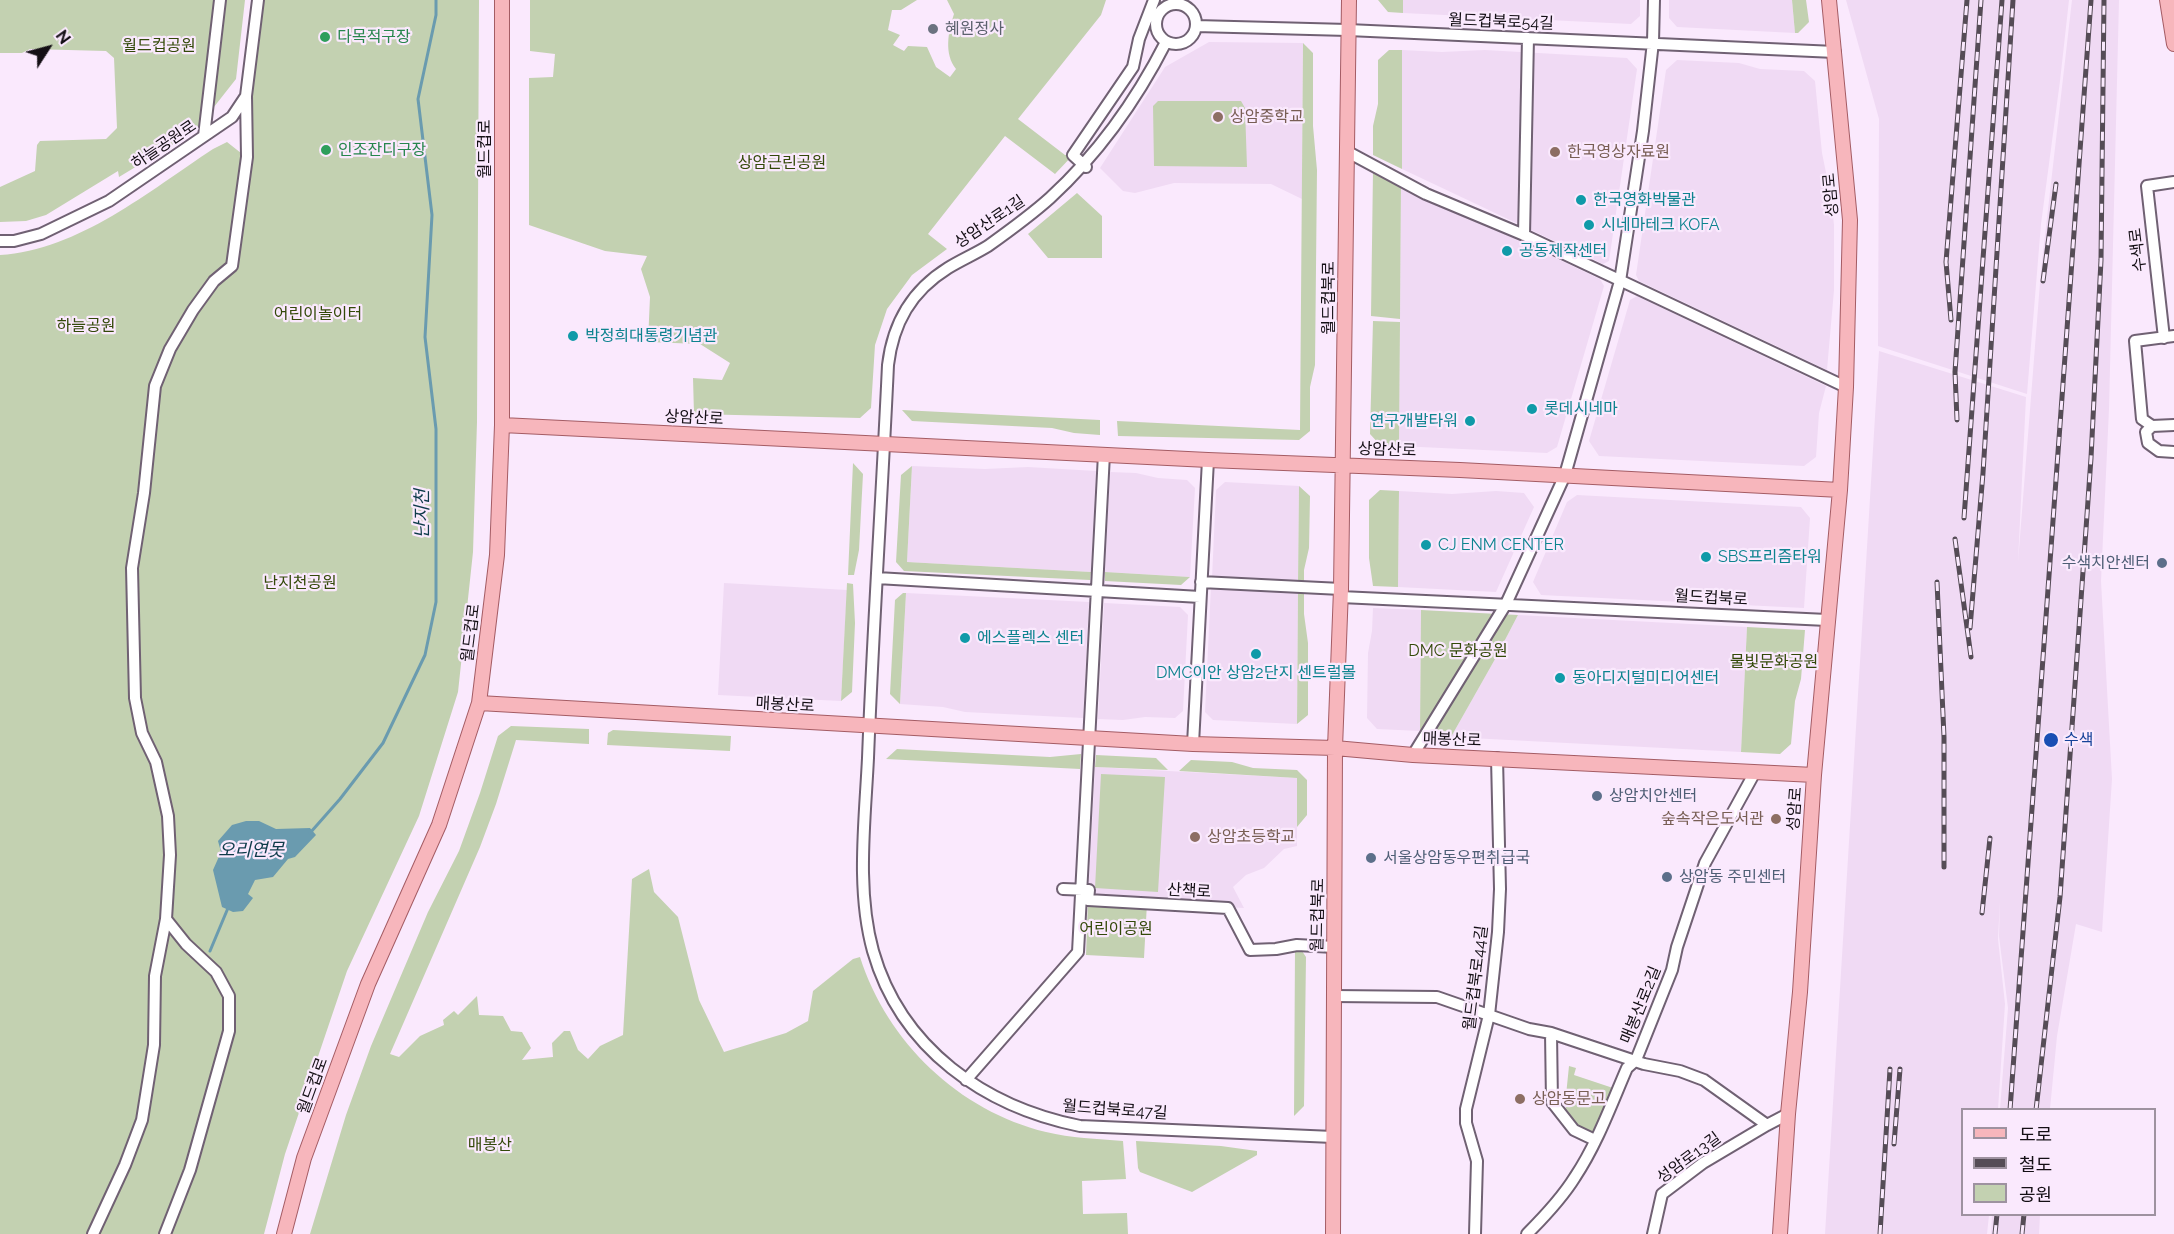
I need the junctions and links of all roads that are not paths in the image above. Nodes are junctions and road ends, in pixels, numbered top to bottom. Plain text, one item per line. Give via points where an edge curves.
1 (220, 0) edge
2 (258, 0) edge
3 (502, 0) edge
4 (1154, 0) edge
5 (1348, 0) edge
6 (1654, 0) edge
7 (1829, 0) edge
8 (2167, 0) edge
9 (1179, 2) edge
10 (1196, 26) junction
11 (2173, 28) edge
12 (1348, 30) junction
13 (1528, 38) junction
14 (1167, 42) junction
15 (1653, 42) junction
16 (2174, 44) edge
17 (1835, 52) junction
18 (246, 96) junction
19 (204, 136) junction
20 (1346, 151) junction
21 (1084, 166) junction
22 (2174, 182) edge
23 (1524, 235) junction
24 (0, 241) edge
25 (1620, 281) junction
26 (2169, 337) edge
27 (1846, 387) junction
28 (502, 425) junction
29 (2174, 425) edge
30 (2152, 426) junction
31 (885, 444) junction
32 (2174, 452) edge
33 (1104, 454) junction
34 (1208, 460) junction
35 (1342, 465) junction
36 (1565, 475) junction
37 (1840, 490) junction
38 (877, 578) junction
39 (1201, 582) junction
40 (1097, 592) junction
41 (1341, 593) junction
42 (1200, 597) junction
43 (1506, 604) junction
44 (1827, 620) junction
45 (479, 703) junction
46 (869, 726) junction
47 (1089, 738) junction
48 (1193, 744) junction
49 (1335, 748) junction
50 (1413, 755) junction
51 (1497, 758) junction
52 (1755, 772) junction
53 (1814, 775) junction
54 (1063, 889) dead end
55 (166, 919) junction
56 (1334, 947) junction
57 (1333, 996) junction
58 (1489, 1015) junction
59 (1551, 1032) junction
60 (1636, 1060) junction
61 (966, 1080) junction
62 (1788, 1114) junction
63 (1767, 1125) junction
64 (1333, 1137) junction
65 (1595, 1140) junction
66 (93, 1234) edge
67 (165, 1234) edge
68 (284, 1234) edge
69 (1333, 1234) edge
70 (1475, 1234) edge
71 (1527, 1234) edge
72 (1653, 1234) edge
73 (1780, 1234) edge

1 - 19 street
2 - 18 street
3 - 28 main road, 월드컵로
4 - 21 street via 1133,67 1073,155
5 - 12 main road, 월드컵북로
6 - 15 street
7 - 17 main road, 성암로
8 - 11 main road
9 - 10 street via 1192,12
9 - 14 street via 1166,7 1157,18 1158,32
10 - 12 street
10 - 14 street via 1186,42
11 - 16 main road
12 - 13 street, 월드컵북로54길
12 - 20 main road, 월드컵북로
13 - 15 street, 월드컵북로54길
13 - 23 street
14 - 21 street, 상암산로1길 via 1132,104
15 - 17 street, 월드컵북로54길
15 - 25 street
17 - 27 main road, 성암로 via 1850,220
18 - 19 street, 하늘공원로 via 232,117
18 - 55 street via 247,157 232,266 214,281 194,310 170,349 155,386 132,568 135,698 168,816
19 - 24 street, 하늘공원로 via 109,201 41,234
20 - 23 street via 1425,194
20 - 35 main road, 월드컵북로
21 - 31 street, 상암산로1길 via 1021,222 929,281 909,303 891,346
22 - 26 street, 수색로 via 2147,186
23 - 25 street
25 - 27 street
25 - 36 street
26 - 30 street, 수색로 via 2134,341 2142,419
27 - 37 main road, 성암로
28 - 31 main road, 상암산로
28 - 45 main road, 월드컵로 via 497,555
29 - 30 street
30 - 32 street, 수색로 via 2146,432 2148,443 2158,451
31 - 33 main road, 상암산로
31 - 38 street
33 - 34 main road, 상암산로
33 - 40 street
34 - 35 main road, 상암산로
34 - 39 street
35 - 36 main road, 상암산로
35 - 41 main road, 월드컵북로
36 - 37 main road, 상암산로
36 - 43 street
37 - 44 main road, 성암로
38 - 40 street
38 - 46 street
39 - 41 street, 월드컵북로
39 - 42 street
40 - 42 street
40 - 47 street
41 - 43 street, 월드컵북로
41 - 49 main road, 월드컵북로
42 - 48 street
43 - 44 street, 월드컵북로
43 - 50 street
44 - 53 main road, 성암로
45 - 46 main road, 매봉산로
45 - 68 main road, 월드컵로 via 439,825 364,995 304,1158
46 - 47 main road, 매봉산로
46 - 61 street, 월드컵북로47길 via 864,896 874,953 898,1007 931,1049
47 - 48 main road, 매봉산로
47 - 61 street via 1078,952
48 - 49 main road, 매봉산로
49 - 50 main road, 매봉산로
49 - 56 main road, 월드컵북로
50 - 51 main road, 매봉산로
51 - 52 main road, 매봉산로
51 - 58 street, 월드컵북로44길 via 1500,889
52 - 53 main road, 매봉산로
52 - 60 street, 매봉산로2길 via 1705,863 1672,970
53 - 62 main road, 성암로
54 - 56 street, 산책로 via 1089,890 1088,900 1228,908 1250,950 1297,945
55 - 66 street via 155,976 154,1045 142,1120
55 - 67 street via 216,972 229,996 229,1030 190,1170
56 - 57 main road, 월드컵북로
57 - 58 street via 1437,997
57 - 64 main road, 월드컵북로
58 - 59 street
58 - 70 street, 월드컵북로44길 via 1466,1109 1466,1123 1478,1161
59 - 60 street
59 - 65 street via 1552,1102 1574,1130
60 - 63 street via 1704,1080
60 - 65 street, 매봉산로2길 via 1627,1068
61 - 64 street, 월드컵북로47길 via 1022,1110 1080,1126
62 - 63 street, 성암로13길
62 - 73 main road, 성암로
63 - 72 street, 성암로13길 via 1703,1162 1662,1194
64 - 69 main road, 월드컵북로
65 - 71 street, 매봉산로2길 via 1576,1177

